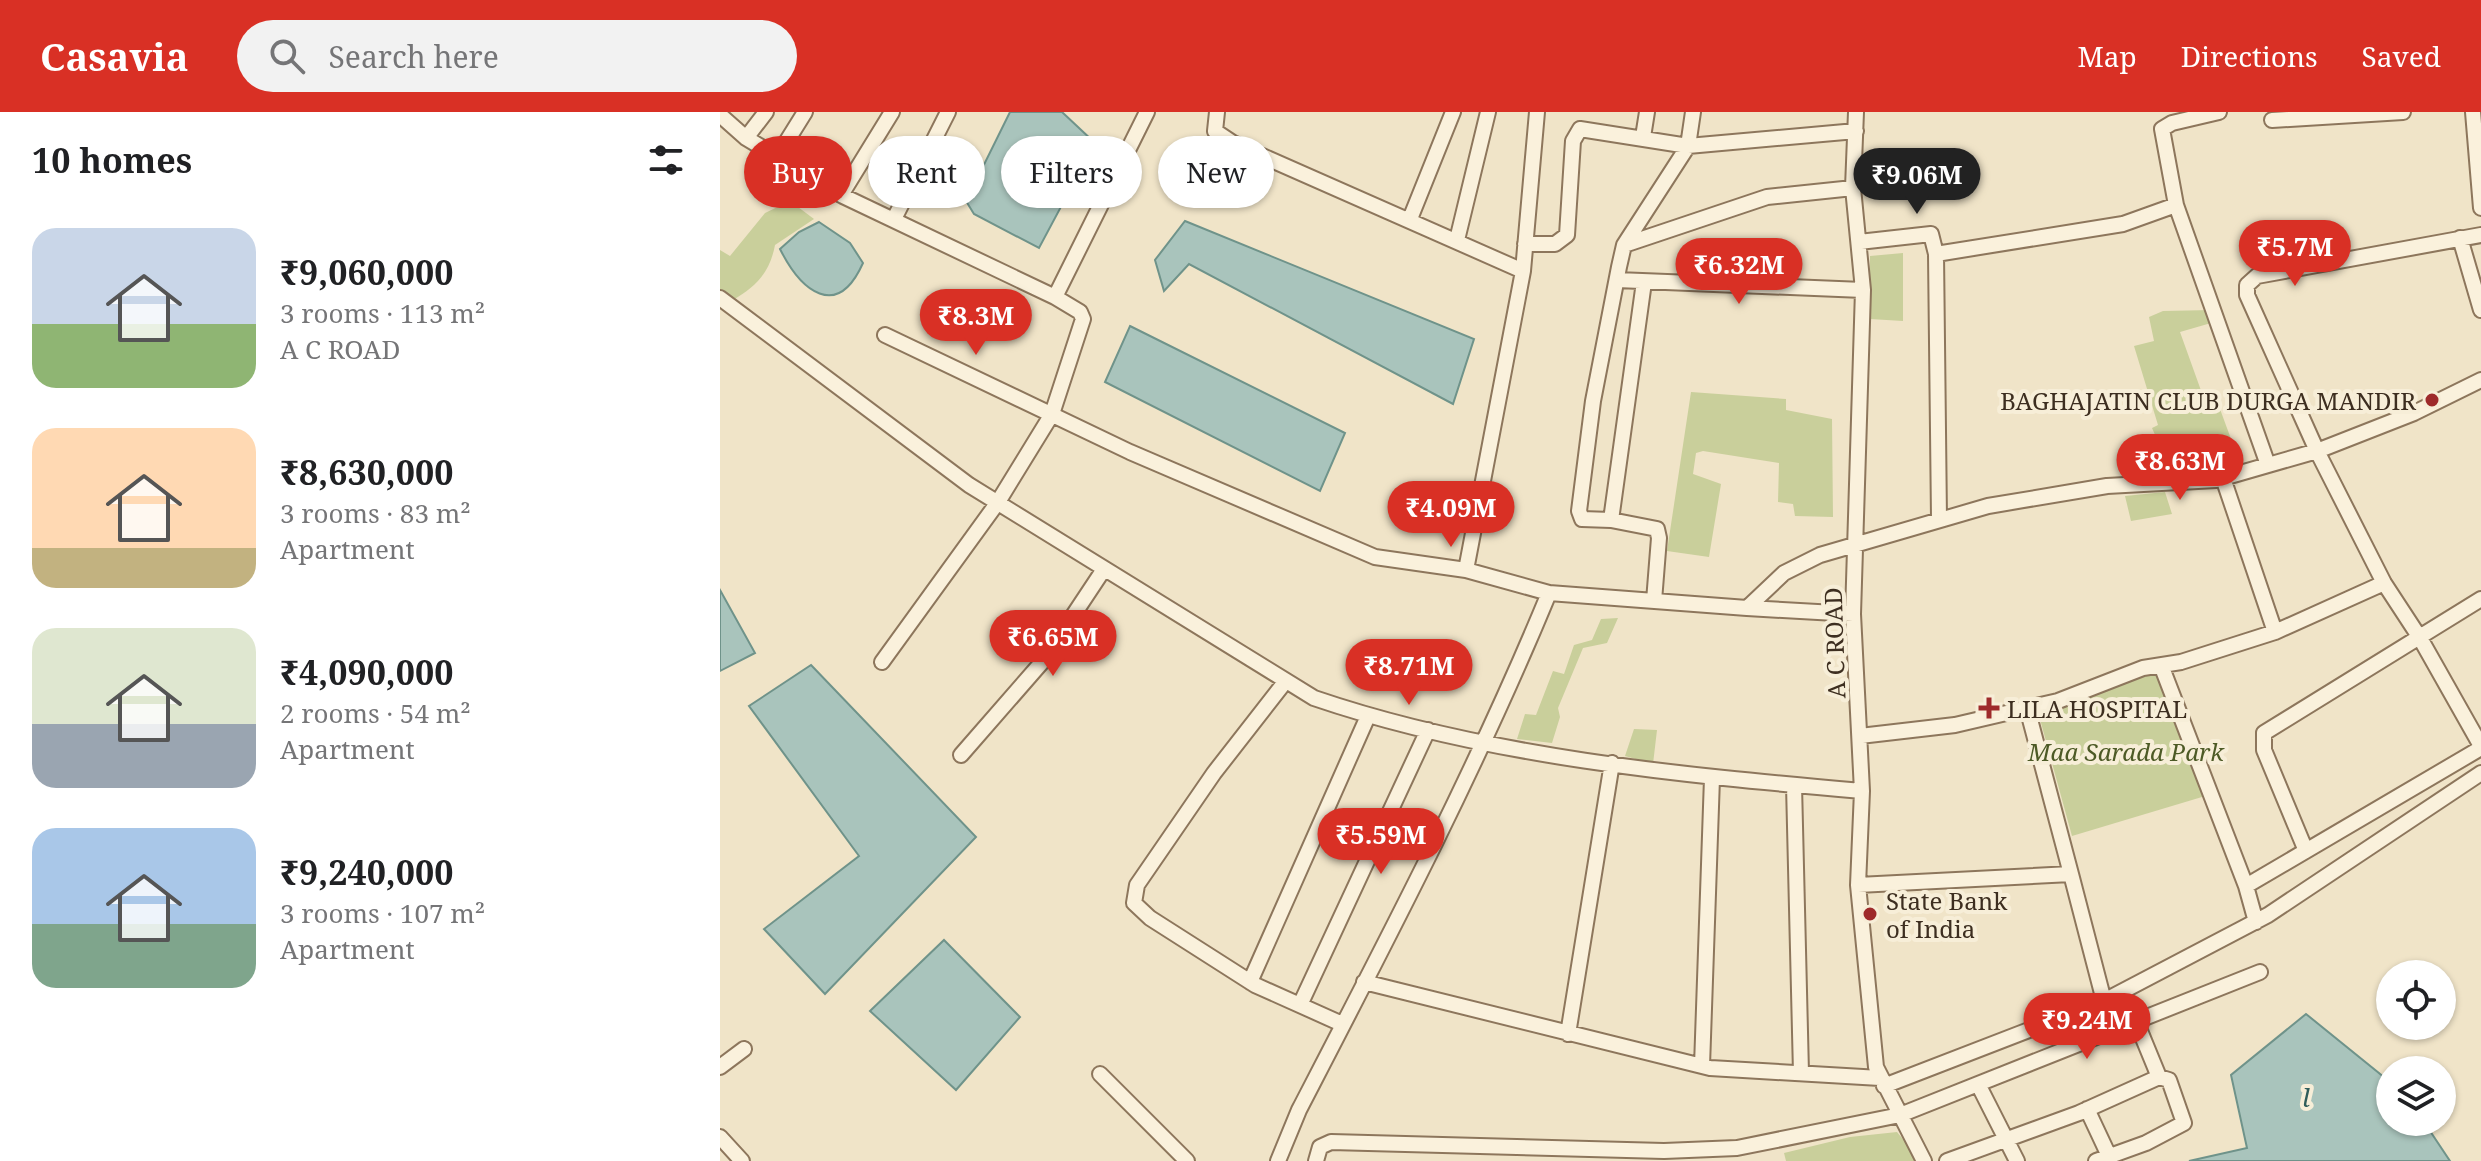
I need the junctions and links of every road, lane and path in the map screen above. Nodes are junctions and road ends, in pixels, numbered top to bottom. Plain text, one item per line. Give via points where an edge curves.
1 (766, 112) edge
2 (805, 112) edge
3 (892, 112) edge
4 (948, 112) edge
5 (1147, 112) edge
6 (1217, 112) edge
7 (1453, 112) edge
8 (1488, 112) edge
9 (1537, 112) edge
10 (1647, 112) edge
11 (1693, 112) edge
12 (1856, 112) edge
13 (2219, 112) edge
14 (2403, 112) edge
15 (2473, 112) edge
16 (720, 115) edge
17 (2272, 120) dead end
18 (1856, 131) junction
19 (744, 136) edge
20 (748, 136) edge
21 (790, 136) edge
22 (1643, 137) junction
23 (1688, 146) junction
24 (2479, 158) edge
25 (852, 177) edge
26 (1853, 188) junction
27 (852, 200) edge
28 (2176, 205) junction
29 (2481, 208) edge
30 (894, 219) junction
31 (1410, 219) junction
32 (2481, 235) edge
33 (2460, 238) junction
34 (1457, 240) junction
35 (1859, 242) junction
36 (1525, 244) junction
37 (1624, 245) junction
38 (1936, 254) junction
39 (1523, 271) junction
40 (1617, 280) junction
41 (1644, 282) junction
42 (1863, 290) junction
43 (1055, 297) junction
44 (720, 298) edge
45 (2481, 310) edge
46 (885, 335) dead end
47 (2481, 380) edge
48 (1052, 414) junction
49 (2317, 451) junction
50 (2268, 465) junction
51 (2223, 478) junction
52 (998, 502) junction
53 (1939, 519) junction
54 (1611, 520) junction
55 (1855, 547) junction
56 (1104, 569) junction
57 (1466, 570) junction
58 (2384, 583) junction
59 (1549, 593) junction
60 (2481, 599) edge
61 (1654, 601) junction
62 (1747, 608) junction
63 (1853, 614) junction
64 (2275, 632) junction
65 (2420, 638) junction
66 (882, 662) dead end
67 (2161, 665) junction
68 (1285, 682) junction
69 (2027, 708) junction
70 (1368, 716) junction
71 (1428, 730) junction
72 (1860, 736) junction
73 (1485, 742) junction
74 (2481, 747) edge
75 (961, 755) dead end
76 (1612, 763) junction
77 (2481, 773) edge
78 (1712, 778) junction
79 (1794, 785) junction
80 (1862, 791) junction
81 (2306, 851) junction
82 (2071, 874) junction
83 (1858, 885) junction
84 (2246, 886) junction
85 (2256, 922) junction
86 (2260, 972) dead end
87 (1250, 982) junction
88 (1364, 982) junction
89 (2104, 1001) junction
90 (1300, 1005) junction
91 (2136, 1021) junction
92 (1342, 1024) junction
93 (1568, 1034) junction
94 (744, 1049) dead end
95 (1702, 1066) junction
96 (720, 1067) edge
97 (1801, 1073) junction
98 (1100, 1074) dead end
99 (2159, 1077) junction
100 (1882, 1082) junction
101 (1978, 1084) junction
102 (2087, 1109) junction
103 (1900, 1115) junction
104 (720, 1137) edge
105 (2008, 1139) junction
106 (1635, 1154) edge
107 (1673, 1156) edge
108 (2103, 1159) edge
109 (742, 1161) edge
110 (1187, 1161) edge
111 (1278, 1161) edge
112 (1316, 1161) edge
113 (1924, 1161) edge
114 (1947, 1161) edge
115 (2017, 1161) edge

1 - 20 street
2 - 21 street
3 - 25 street
4 - 30 street
5 - 43 street
6 - 31 street via 1213,123 1222,138
7 - 31 street
8 - 34 street
9 - 36 street
10 - 22 street
11 - 23 street
12 - 18 street, A C ROAD
13 - 28 street via 2162,129
14 - 17 street
15 - 24 street
16 - 19 street
18 - 23 street
18 - 26 street, A C ROAD
22 - 23 street
22 - 36 street via 1580,129 1573,141 1567,235 1555,244
23 - 37 street
24 - 29 street
26 - 35 street, A C ROAD
26 - 37 street via 1767,197
27 - 30 street
28 - 38 street via 2123,224
28 - 50 street
30 - 43 street
31 - 34 street
32 - 33 street
33 - 45 street
33 - 49 street via 2257,276 2247,285 2251,306
34 - 39 street
35 - 38 street via 1931,234
35 - 42 street, A C ROAD
36 - 39 street
37 - 40 street
38 - 53 street
39 - 57 street
40 - 41 street
40 - 54 street via 1593,401 1579,511 1582,519
41 - 42 street
41 - 54 street
42 - 55 street, A C ROAD
43 - 48 street via 1083,319
44 - 52 street
46 - 48 street
47 - 49 street
48 - 52 street
48 - 57 street via 1375,557
49 - 50 street
49 - 58 street
50 - 51 street
51 - 53 street via 2070,491
51 - 64 street
52 - 56 street
52 - 66 street
53 - 55 street
54 - 61 street via 1657,529
55 - 62 street via 1820,555 1784,573
55 - 63 street, A C ROAD
56 - 68 street
56 - 75 street via 1043,661
57 - 59 street
58 - 64 street
58 - 65 street
59 - 61 street
59 - 73 street
60 - 65 street
61 - 62 street
62 - 63 street
63 - 72 street, A C ROAD
64 - 67 street
65 - 74 street
65 - 81 street via 2264,733 2264,750
67 - 69 street
67 - 84 street
68 - 70 street
68 - 87 street via 1137,885 1134,903
69 - 72 street via 1955,725
69 - 82 street
70 - 71 street
70 - 87 street
71 - 73 street
71 - 90 street
72 - 80 street, A C ROAD
73 - 76 street
73 - 88 street
74 - 81 street
76 - 78 street
76 - 93 street
77 - 85 street
78 - 79 street
78 - 95 street
79 - 80 street
79 - 97 street
80 - 83 street, A C ROAD
81 - 84 street
82 - 83 street
82 - 89 street
83 - 100 street, A C ROAD via 1876,1067
84 - 85 street
85 - 89 street
86 - 91 street
87 - 90 street
88 - 92 street
88 - 93 street
89 - 100 street
90 - 92 street
91 - 99 street
91 - 101 street
92 - 111 street
93 - 95 street
94 - 96 street
95 - 97 street
97 - 100 street
98 - 110 street
99 - 102 street
99 - 108 street via 2169,1080 2184,1123
100 - 103 street, A C ROAD
101 - 103 street
101 - 105 street
102 - 105 street
102 - 108 street
103 - 107 street
103 - 113 street, A C ROAD
104 - 109 street
105 - 114 street
105 - 115 street
106 - 107 street
106 - 112 street via 1331,1142 1320,1147

